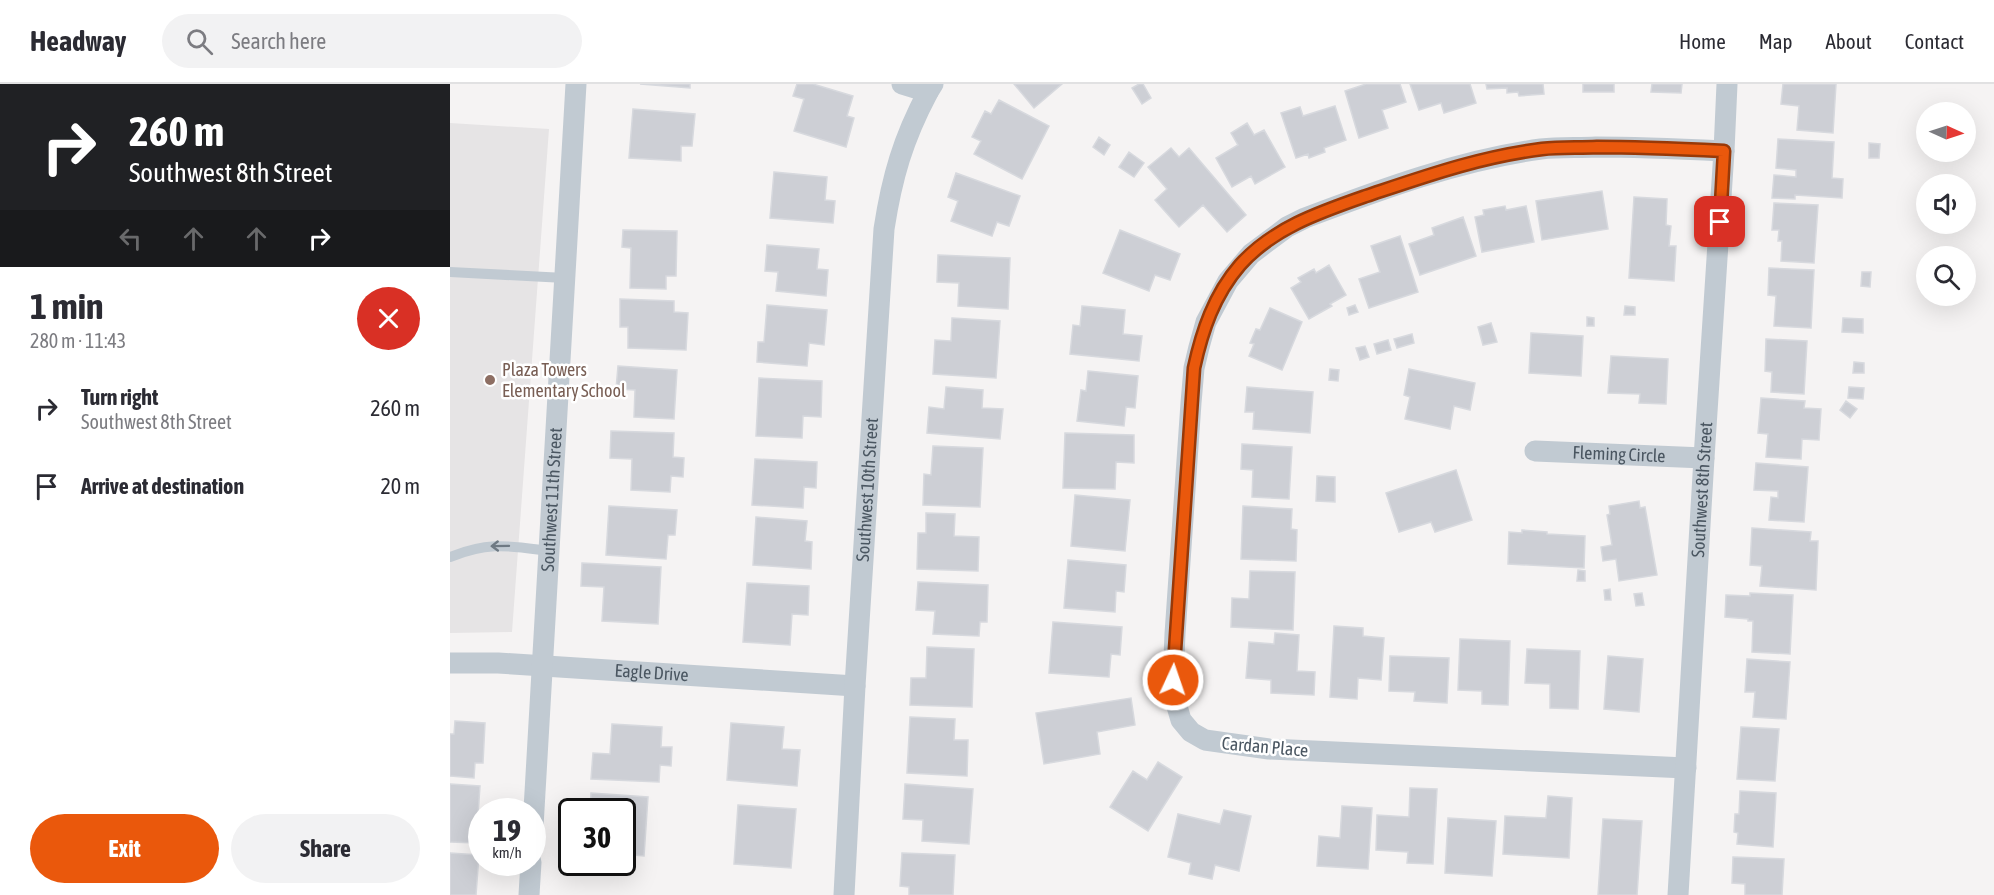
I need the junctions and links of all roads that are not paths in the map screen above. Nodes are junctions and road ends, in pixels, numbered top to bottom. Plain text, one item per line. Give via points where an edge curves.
1 (576, 84) edge
2 (902, 84) edge
3 (1727, 84) edge
4 (931, 88) edge
5 (1724, 151) junction
6 (450, 272) edge
7 (565, 278) junction
8 (1534, 451) dead end
9 (1704, 458) junction
10 (551, 551) junction
11 (450, 557) edge
12 (450, 663) edge
13 (543, 667) junction
14 (855, 686) junction
15 (1686, 768) junction
16 (535, 798) edge
17 (530, 876) edge
18 (529, 895) edge
19 (844, 895) edge
20 (1678, 895) edge

1 - 7 street, Southwest 11th Street
2 - 4 street
3 - 5 street, Southwest 8th Street
4 - 14 street, Southwest 10th Street via 899,157 884,229
5 - 9 street, Southwest 8th Street
5 - 15 street, Cardan Place via 1544,149 1490,158 1448,168 1305,218 1251,254 1217,299 1206,322 1194,368 1175,634 1176,703 1181,720 1205,740 1269,749
6 - 7 lane
7 - 10 street, Southwest 11th Street
8 - 9 street, Fleming Circle
9 - 15 street, Southwest 8th Street
10 -> 11 lane via 501,544
10 - 13 street, Southwest 11th Street
12 - 13 street, Eagle Drive
13 - 14 street, Eagle Drive
13 - 16 street, Southwest 11th Street
14 - 19 street, Southwest 10th Street
15 - 20 street, Southwest 8th Street
17 - 18 street

